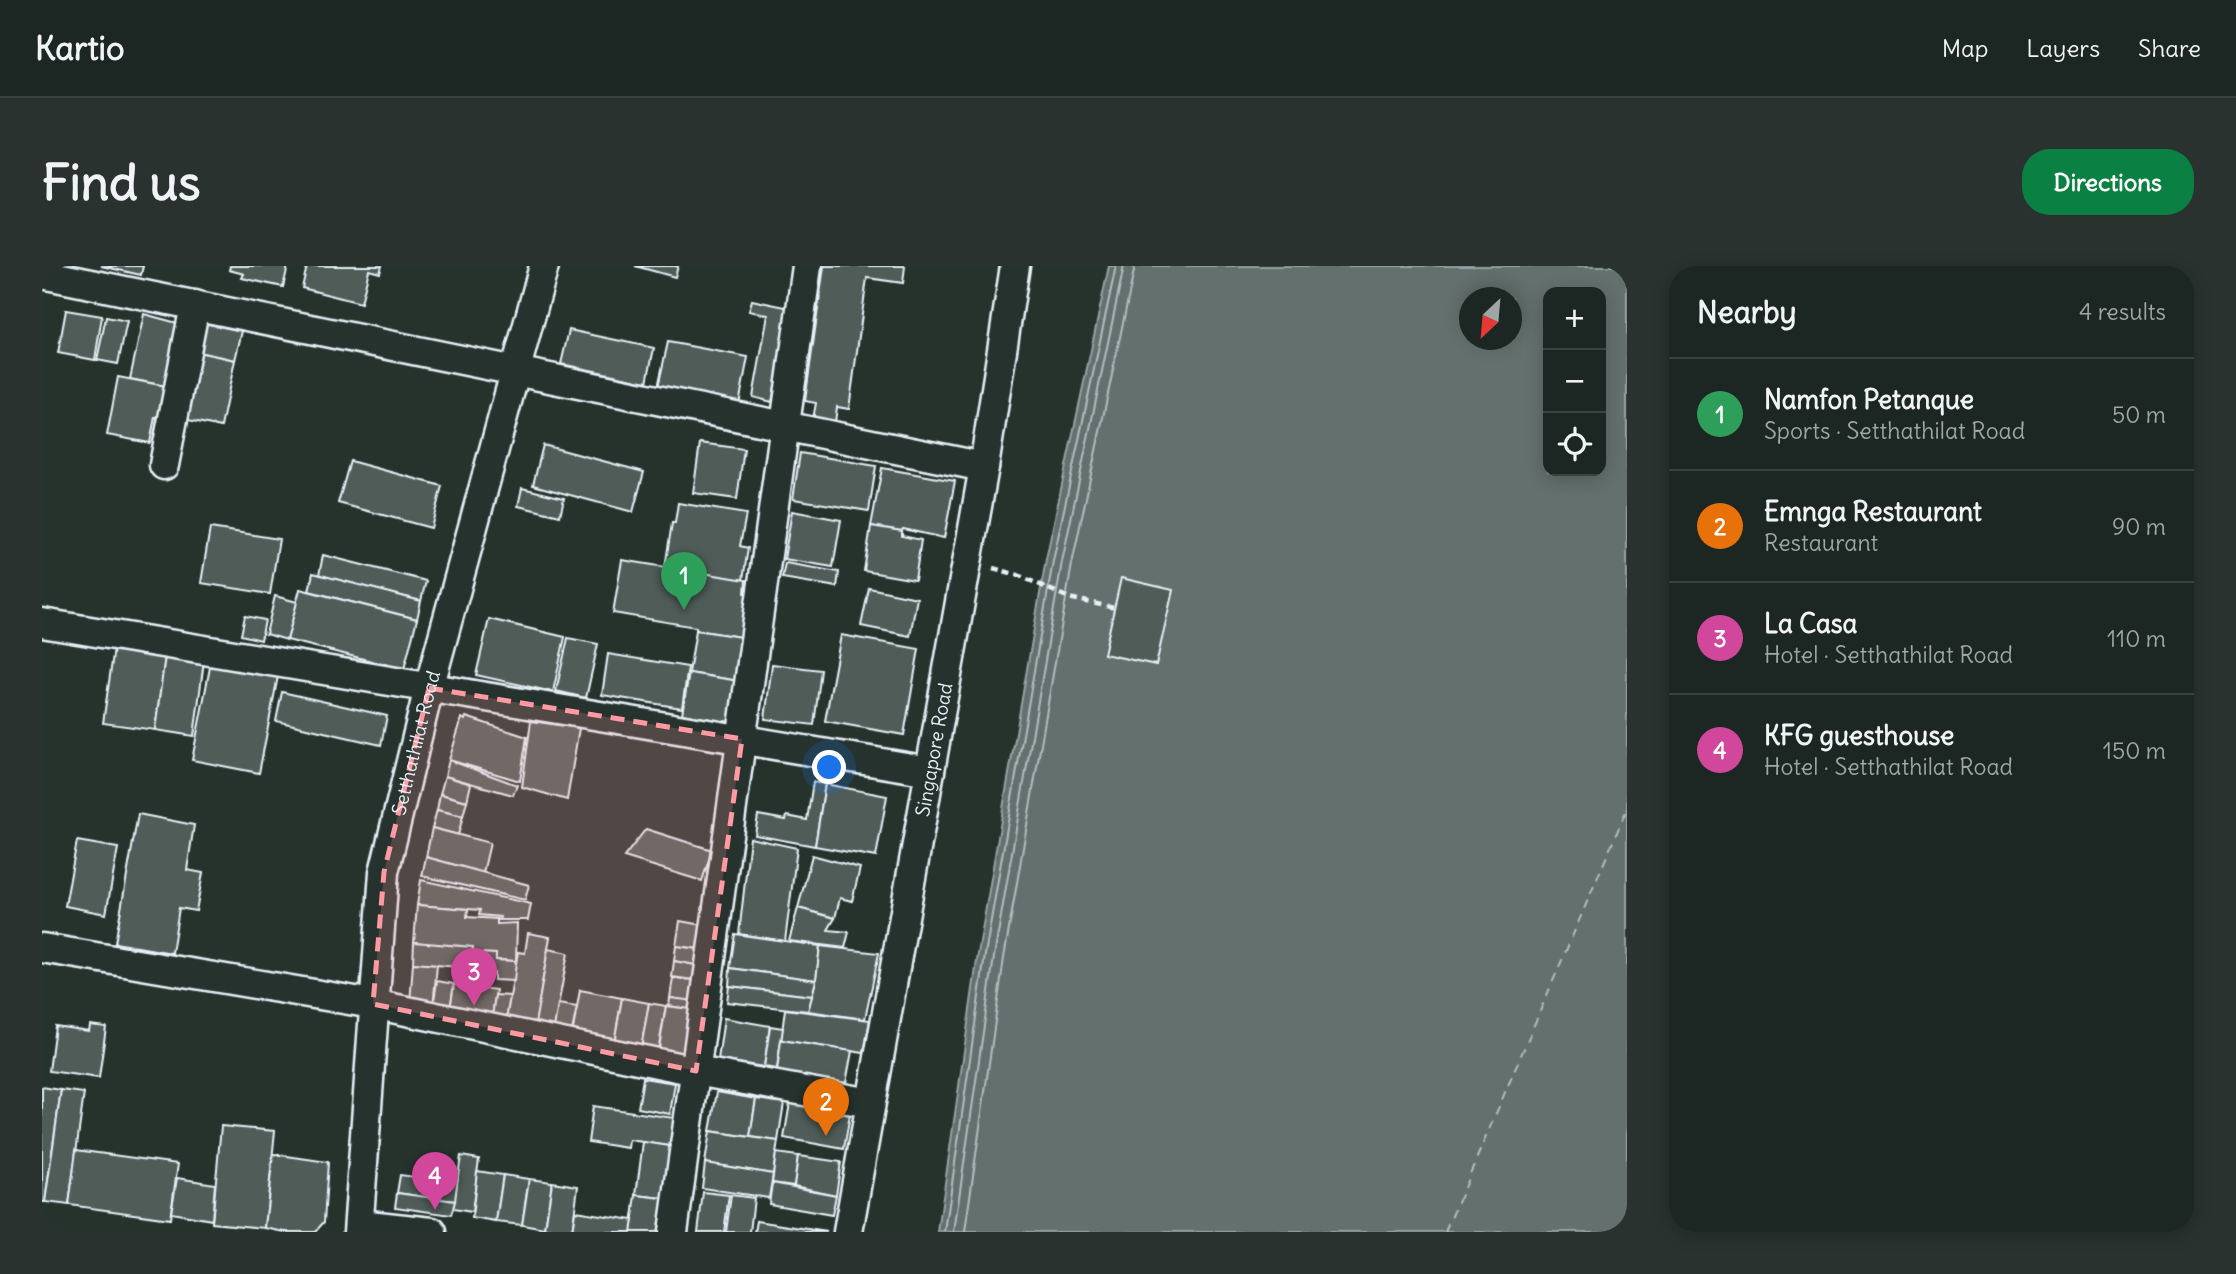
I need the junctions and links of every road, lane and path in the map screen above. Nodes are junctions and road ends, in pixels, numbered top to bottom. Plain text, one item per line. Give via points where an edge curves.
1 (544, 266) edge
2 (807, 266) edge
3 (1015, 266) edge
4 (42, 274) edge
5 (195, 305) junction
6 (515, 372) junction
7 (785, 426) junction
8 (163, 465) dead end
9 (984, 467) junction
10 (967, 561) junction
11 (1115, 608) dead end
12 (42, 623) edge
13 (429, 688) junction
14 (742, 739) junction
15 (930, 771) junction
16 (42, 948) edge
17 (373, 1004) junction
18 (696, 1071) junction
19 (870, 1103) junction
20 (358, 1228) edge
21 (432, 1232) edge
22 (673, 1232) edge
23 (848, 1232) edge

1 - 6 street, Setthathilat Road
2 - 7 street
3 - 9 street, Singapore Road
4 - 5 street
5 - 6 street
5 - 8 street
6 - 7 street
6 - 13 street, Setthathilat Road
7 - 9 street
7 - 14 street
9 - 10 street, Singapore Road
10 - 11 path via 1018,575 1069,598
10 - 15 street, Singapore Road
12 - 13 street
13 - 14 street
13 - 17 street, Setthathilat Road via 384,872
14 - 15 street
14 - 18 street
15 - 19 street, Singapore Road
16 - 17 street
17 - 18 street
17 - 20 street, Setthathilat Road
18 - 19 street
18 - 22 street
19 - 23 street, Singapore Road
20 - 21 street

